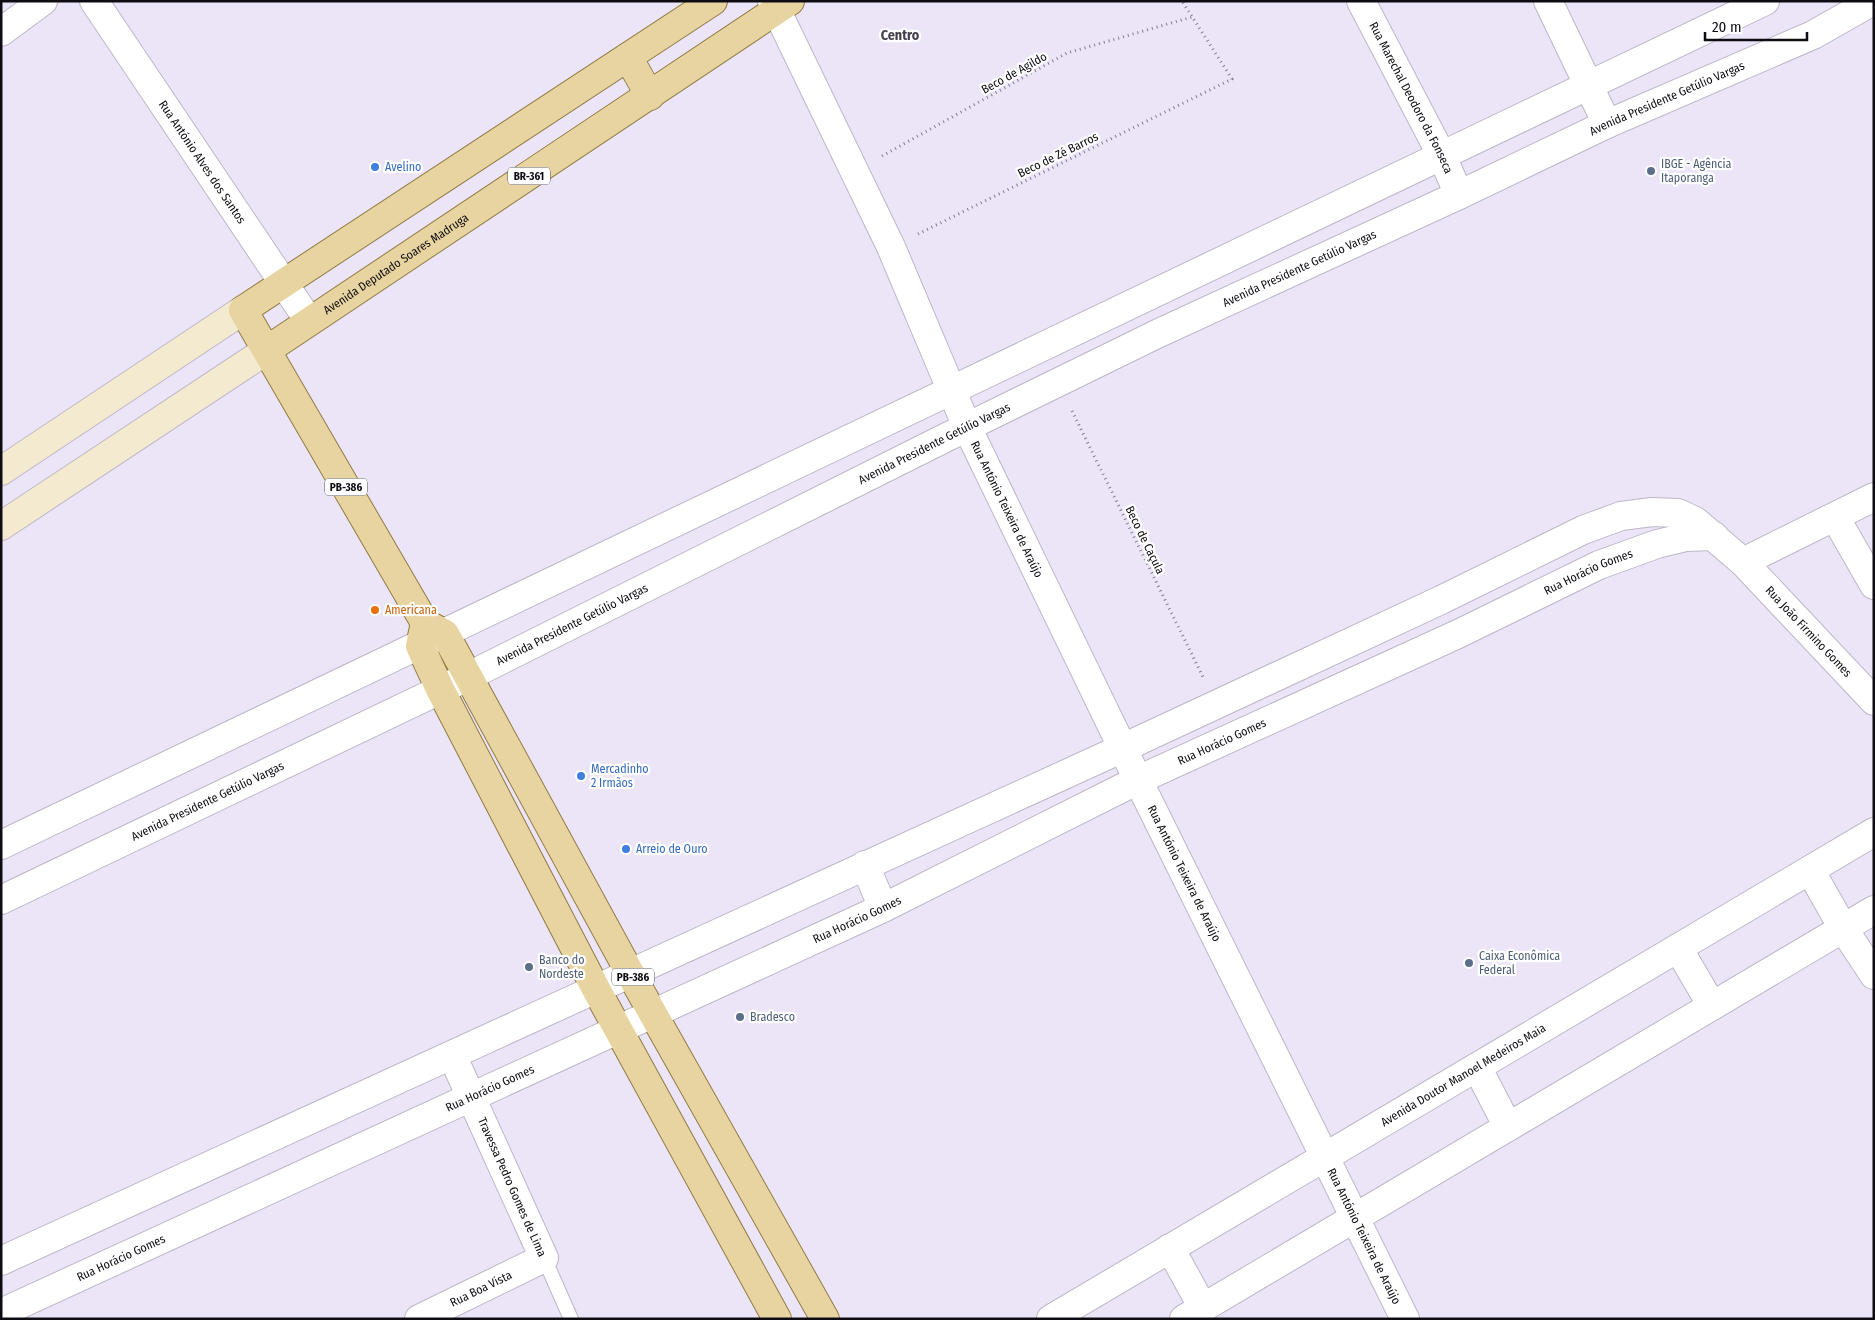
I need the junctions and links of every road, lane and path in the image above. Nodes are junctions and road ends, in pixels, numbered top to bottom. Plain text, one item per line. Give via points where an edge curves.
1 (43, 1) edge
2 (94, 1) edge
3 (713, 1) edge
4 (1182, 1) edge
5 (1361, 1) edge
6 (1548, 1) edge
7 (1765, 1) edge
8 (1873, 1) edge
9 (779, 4) edge
10 (1192, 17) junction
11 (1, 32) edge
12 (628, 57) junction
13 (1589, 86) junction
14 (650, 96) junction
15 (1607, 124) junction
16 (1442, 156) junction
17 (855, 171) junction
18 (1459, 195) junction
19 (891, 247) junction
20 (285, 283) junction
21 (1144, 299) junction
22 (243, 310) junction
23 (309, 321) junction
24 (1159, 333) junction
25 (267, 350) junction
26 (1058, 382) junction
27 (951, 391) junction
28 (967, 427) junction
29 (1, 471) edge
30 (1874, 498) edge
31 (1835, 517) junction
32 (1, 526) edge
33 (1714, 536) junction
34 (1743, 562) junction
35 (1874, 586) edge
36 (1441, 600) junction
37 (430, 634) junction
38 (1458, 634) junction
39 (469, 676) junction
40 (440, 689) junction
41 (1874, 701) edge
42 (1216, 705) junction
43 (1123, 748) junction
44 (1138, 780) junction
45 (1874, 832) edge
46 (1, 845) edge
47 (561, 845) junction
48 (530, 861) junction
49 (865, 865) junction
50 (1810, 870) junction
51 (1, 900) edge
52 (882, 908) junction
53 (1874, 910) edge
54 (1843, 928) junction
55 (1678, 948) junction
56 (630, 973) junction
57 (1874, 975) edge
58 (596, 989) junction
59 (1712, 1006) junction
60 (653, 1013) junction
61 (618, 1029) junction
62 (452, 1055) junction
63 (1477, 1068) junction
64 (472, 1096) junction
65 (1508, 1127) junction
66 (1326, 1157) junction
67 (1355, 1217) junction
68 (1170, 1248) junction
69 (544, 1258) junction
70 (1, 1262) edge
71 (2, 1309) edge
72 (1194, 1313) edge
73 (419, 1319) edge
74 (571, 1319) edge
75 (777, 1319) edge
76 (825, 1319) edge
77 (1051, 1319) edge
78 (1405, 1319) edge

1 - 11 street
2 - 20 street, Rua António Alves dos Santos
3 - 12 main road
4 - 10 path
5 - 16 street, Rua Marechal Deodoro da Fonseca
6 - 13 street
7 - 13 street
8 - 15 street, Avenida Presidente Getúlio Vargas via 1813,35
9 - 14 main road, Avenida Deputado Soares Madruga / BR-361
9 - 17 street, Rua António Teixeira de Araújo
10 - 17 path, Beco de Agildo via 1068,53
10 - 19 path, Beco de Zé Barros via 1232,79
12 - 14 main road
12 - 20 main road
13 - 15 street
13 - 16 street
14 - 23 main road, Avenida Deputado Soares Madruga / BR-361
15 - 18 street, Avenida Presidente Getúlio Vargas
16 - 18 street, Rua Marechal Deodoro da Fonseca
16 - 21 street
17 - 19 street, Rua António Teixeira de Araújo
18 - 24 street, Avenida Presidente Getúlio Vargas
19 - 27 street, Rua António Teixeira de Araújo
20 - 22 main road
20 - 23 street, Rua António Alves dos Santos
21 - 24 street
21 - 27 street
22 - 25 main road, PB-386
22 - 29 main road
23 - 25 main road, Avenida Deputado Soares Madruga / BR-361
24 - 26 street, Avenida Presidente Getúlio Vargas
25 - 32 main road, Avenida Deputado Soares Madruga
25 - 37 main road, PB-386
26 - 28 street, Avenida Presidente Getúlio Vargas
26 - 42 path, Beco de Caçula
27 - 28 street, Rua António Teixeira de Araújo
27 - 37 street
28 - 39 street, Avenida Presidente Getúlio Vargas
28 - 43 street, Rua António Teixeira de Araújo
30 - 31 street
31 - 34 street
31 - 35 street
33 - 34 street
33 - 36 street via 1678,513 1620,516 1583,530
33 - 38 street, Rua Horácio Gomes via 1686,538 1599,565
34 - 41 street, Rua João Firmino Gomes
36 - 38 street
36 - 42 street
37 - 39 main road, PB-386
37 - 40 main road, PB-386
37 - 46 street
38 - 44 street, Rua Horácio Gomes
39 - 40 street, Avenida Presidente Getúlio Vargas
39 - 47 main road, PB-386
40 - 48 main road, PB-386
40 - 51 street, Avenida Presidente Getúlio Vargas
42 - 43 street
43 - 44 street, Rua António Teixeira de Araújo
43 - 49 street
44 - 52 street, Rua Horácio Gomes
44 - 66 street, Rua António Teixeira de Araújo
45 - 50 street, Avenida Doutor Manoel Medeiros Maia
47 - 48 main road
47 - 56 main road, PB-386
48 - 58 main road, PB-386
49 - 52 street
49 - 56 street
50 - 54 street
50 - 55 street, Avenida Doutor Manoel Medeiros Maia
52 - 60 street, Rua Horácio Gomes
53 - 54 street
54 - 57 street
54 - 59 street
55 - 59 street
55 - 63 street, Avenida Doutor Manoel Medeiros Maia
56 - 58 street
56 - 60 main road, PB-386
58 - 61 main road, PB-386
58 - 62 street
59 - 65 street
60 - 61 street, Rua Horácio Gomes
60 - 76 main road, PB-386
61 - 64 street, Rua Horácio Gomes
61 - 75 main road, PB-386
62 - 64 street, Travessa Pedro Gomes de Lima
62 - 70 street
63 - 65 street
63 - 66 street, Avenida Doutor Manoel Medeiros Maia
64 - 69 street, Travessa Pedro Gomes de Lima
64 - 71 street, Rua Horácio Gomes
65 - 67 street
66 - 67 street, Rua António Teixeira de Araújo
66 - 68 street, Avenida Doutor Manoel Medeiros Maia
67 - 72 street
67 - 78 street, Rua António Teixeira de Araújo
68 - 72 street
68 - 77 street, Avenida Doutor Manoel Medeiros Maia
69 - 73 street, Rua Boa Vista
69 - 74 lane, Travessa Pedro Gomes de Lima

